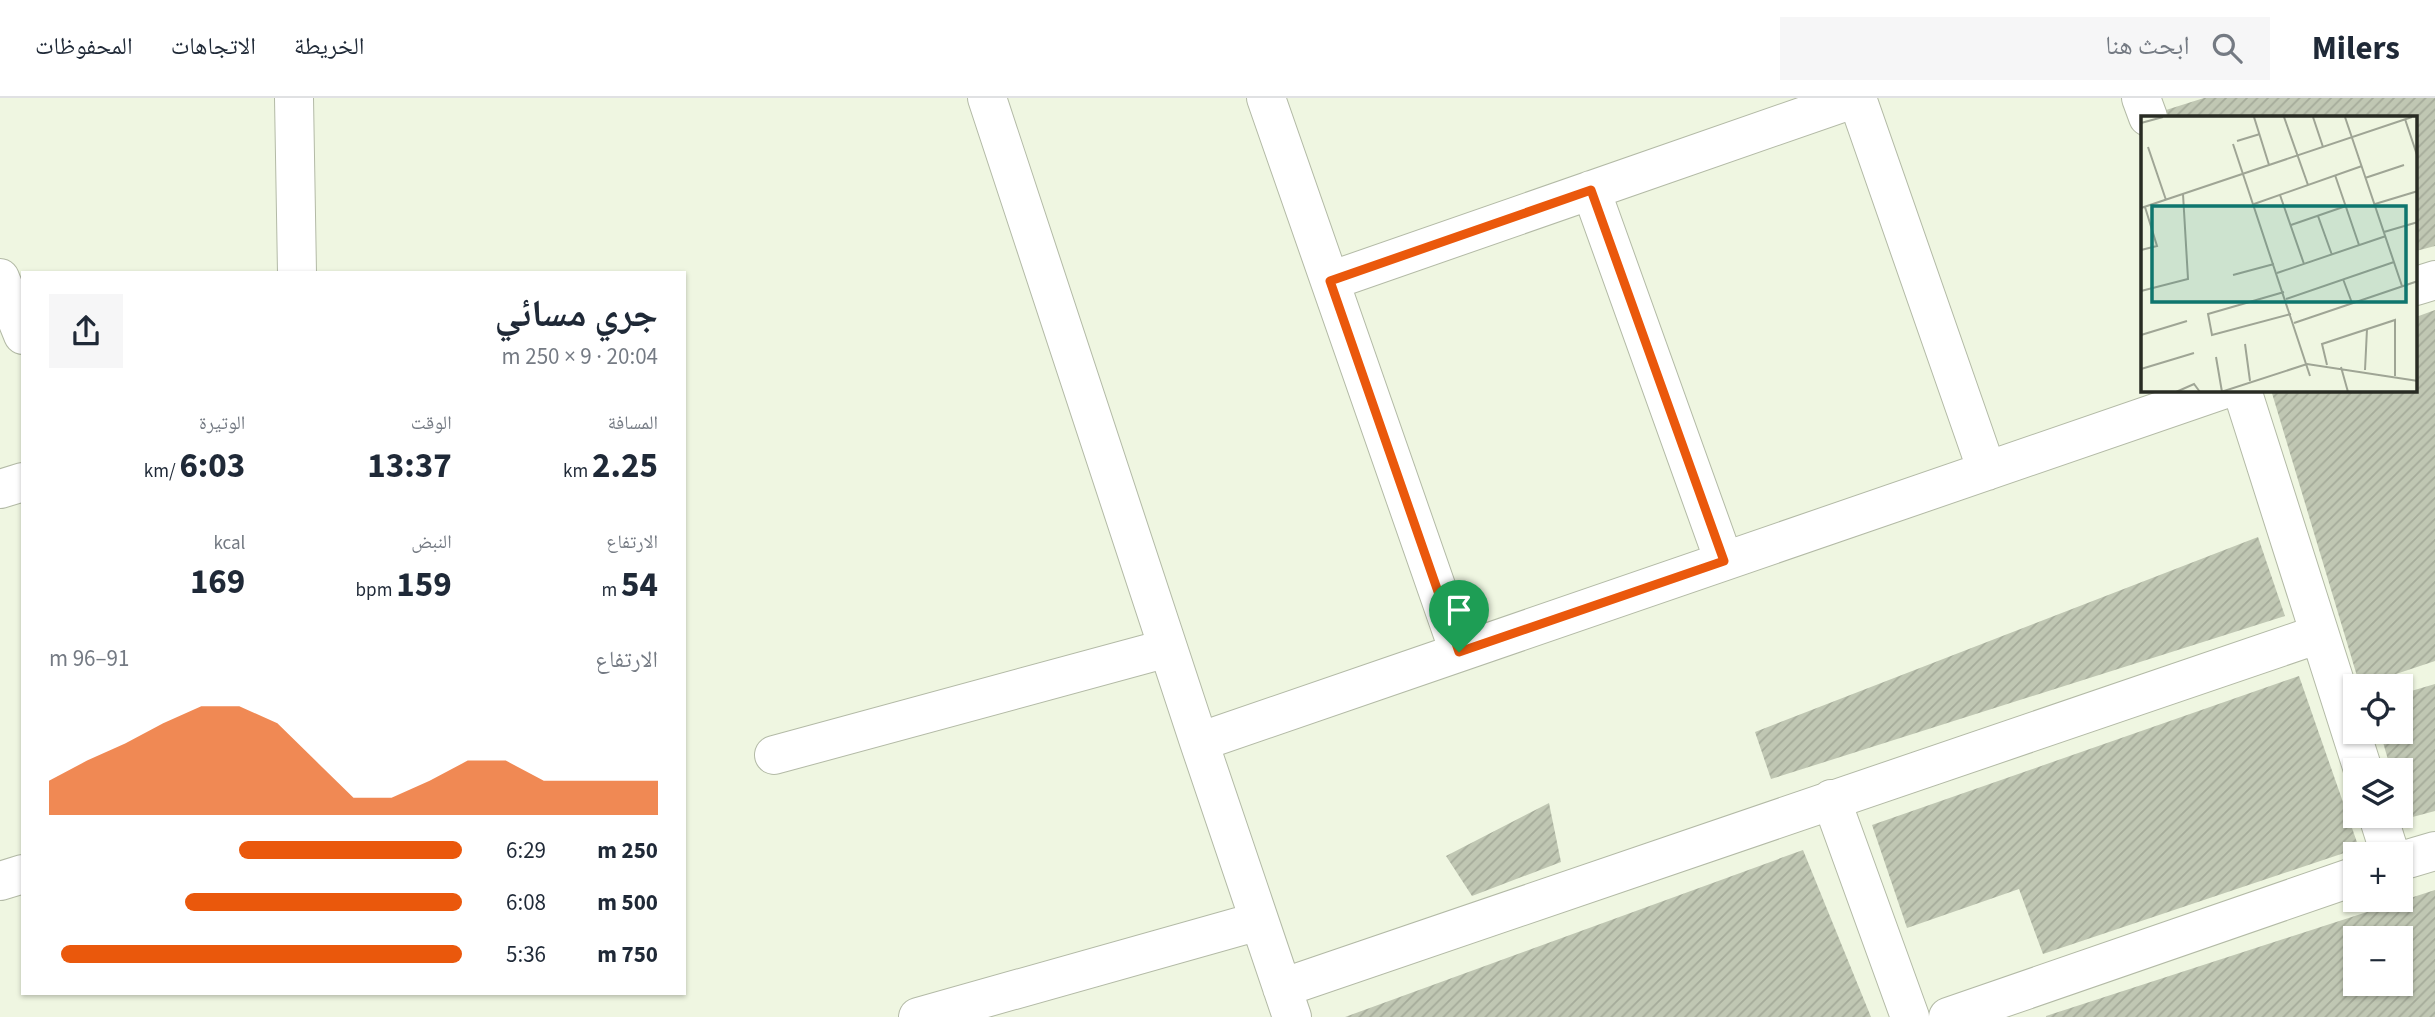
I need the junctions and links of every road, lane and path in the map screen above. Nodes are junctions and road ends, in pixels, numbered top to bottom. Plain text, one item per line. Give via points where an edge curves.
1 (294, 98) edge
2 (987, 98) edge
3 (1266, 98) edge
4 (1857, 98) edge
5 (2141, 98) edge
6 (2148, 116) edge
7 (1591, 190) junction
8 (297, 271) edge
9 (0, 278) edge
10 (2435, 280) edge
11 (1330, 281) junction
12 (2418, 285) edge
13 (21, 330) edge
14 (2215, 392) edge
15 (2243, 392) edge
16 (1987, 471) junction
17 (21, 483) edge
18 (0, 489) edge
19 (1724, 561) junction
20 (2319, 634) junction
21 (1168, 649) junction
22 (1459, 652) junction
23 (1199, 741) junction
24 (774, 754) dead end
25 (2359, 758) edge
26 (1831, 799) junction
27 (2435, 850) edge
28 (2413, 857) edge
29 (21, 875) edge
30 (2343, 880) edge
31 (0, 881) edge
32 (1259, 921) junction
33 (1287, 1002) edge
34 (918, 1017) edge
35 (1910, 1017) edge
36 (1948, 1017) edge

1 - 8 street
2 - 21 street
3 - 11 street
4 - 7 street
4 - 16 street
5 - 6 street
7 - 11 street
7 - 19 street
9 - 13 street
10 - 12 street
11 - 22 street
14 - 16 street
15 - 20 street
16 - 19 street
17 - 18 street
19 - 22 street
20 - 25 street
20 - 26 street
21 - 23 street
21 - 24 street
22 - 23 street
23 - 32 street
26 - 33 street
26 - 35 street
27 - 28 street
29 - 31 street
30 - 36 street
32 - 33 street
32 - 34 street

